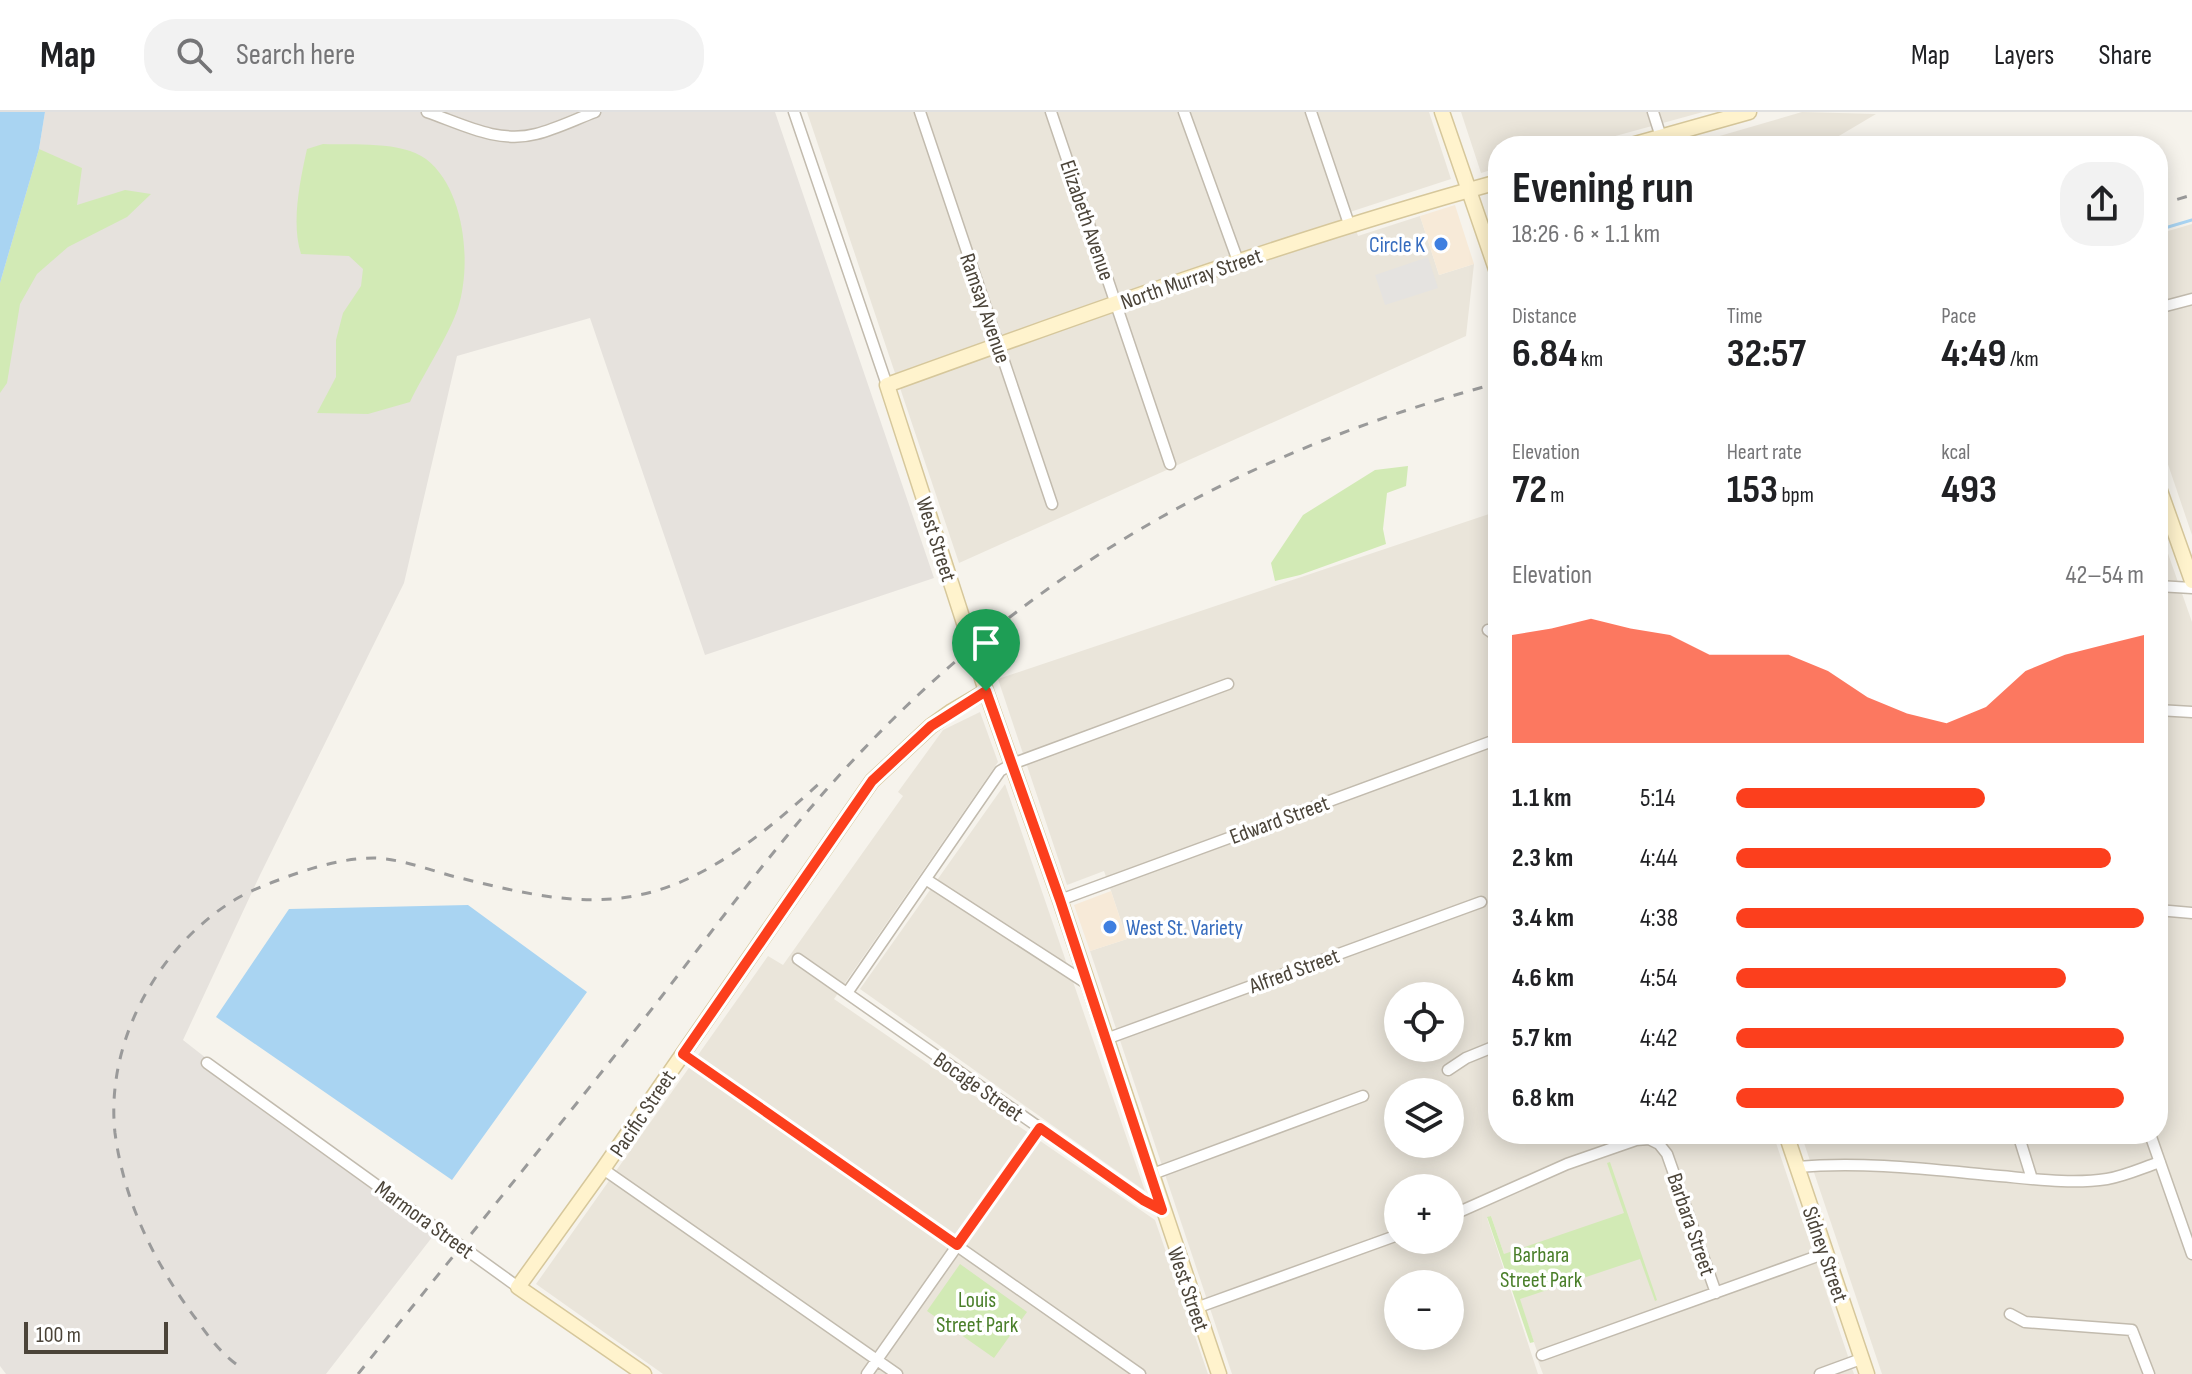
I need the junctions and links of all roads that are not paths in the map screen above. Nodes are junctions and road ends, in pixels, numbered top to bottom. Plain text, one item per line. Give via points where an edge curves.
1 (427, 112) edge
2 (595, 112) edge
3 (794, 112) edge
4 (920, 112) edge
5 (1051, 112) edge
6 (1184, 112) edge
7 (1311, 112) edge
8 (1442, 112) edge
9 (1653, 112) edge
10 (1749, 112) edge
11 (1661, 136) edge
12 (1665, 136) edge
13 (1488, 184) edge
14 (1470, 189) junction
15 (1349, 224) junction
16 (1488, 244) edge
17 (1238, 261) junction
18 (2192, 299) edge
19 (1116, 304) junction
20 (2168, 305) edge
21 (998, 345) junction
22 (887, 385) junction
23 (1170, 464) dead end
24 (1052, 504) dead end
25 (2168, 513) edge
26 (2192, 581) edge
27 (2168, 587) edge
28 (2192, 588) edge
29 (1228, 684) dead end
30 (986, 691) junction
31 (2168, 711) edge
32 (2192, 712) edge
33 (1488, 743) edge
34 (1012, 764) junction
35 (927, 880) junction
36 (1060, 900) junction
37 (1481, 902) dead end
38 (2168, 911) edge
39 (2192, 913) edge
40 (798, 959) dead end
41 (1086, 983) junction
42 (847, 993) junction
43 (1106, 1039) junction
44 (1488, 1049) edge
45 (683, 1054) junction
46 (207, 1063) dead end
47 (1448, 1070) dead end
48 (1363, 1096) dead end
49 (1040, 1128) junction
50 (1624, 1144) edge
51 (1659, 1144) edge
52 (1789, 1144) edge
53 (2021, 1144) edge
54 (2154, 1144) edge
55 (2160, 1162) junction
56 (1797, 1167) junction
57 (603, 1169) junction
58 (1150, 1175) junction
59 (2032, 1179) junction
60 (1162, 1210) junction
61 (1464, 1210) edge
62 (1384, 1240) edge
63 (957, 1245) junction
64 (2191, 1249) edge
65 (1826, 1253) junction
66 (518, 1287) junction
67 (1716, 1293) junction
68 (1196, 1308) junction
69 (2010, 1314) dead end
70 (1542, 1355) dead end
71 (1861, 1359) junction
72 (877, 1360) junction
73 (644, 1374) edge
74 (867, 1374) edge
75 (897, 1374) edge
76 (1140, 1374) edge
77 (1219, 1374) edge
78 (1820, 1374) edge
79 (1867, 1374) edge
80 (2149, 1374) edge

1 - 2 street via 512,137 536,134
3 - 22 street, West Street
4 - 21 street, Ramsay Avenue
5 - 19 street, Elizabeth Avenue
6 - 17 street
7 - 15 street
8 - 14 street
9 - 11 street
10 - 12 street
13 - 14 street, North Murray Street
14 - 15 street, North Murray Street
14 - 16 street
15 - 17 street, North Murray Street
17 - 19 street, North Murray Street
18 - 20 street
19 - 21 street, North Murray Street
19 - 23 street, Elizabeth Avenue
21 - 22 street, North Murray Street
21 - 24 street, Ramsay Avenue
22 - 30 street, West Street
25 - 26 street
27 - 28 street
29 - 34 street
30 - 34 street, West Street
30 - 45 street, Pacific Street via 931,726 872,781
31 - 32 street
33 - 36 street, Edward Street
34 - 35 street via 1000,771
34 - 36 street, West Street
35 - 41 street
35 - 42 street
36 - 41 street, West Street
37 - 43 street, Alfred Street
38 - 39 street
40 - 42 street, Bocage Street
41 - 43 street, West Street
42 - 49 street, Bocage Street
43 - 58 street, West Street
44 - 47 street
45 - 57 street, Pacific Street
45 - 63 street
46 - 66 street, Marmora Street
48 - 58 street
49 - 60 street, Bocage Street
49 - 63 street
50 - 61 street, Barbara Street
51 - 67 street, Barbara Street
52 - 56 street, Sidney Street
53 - 59 street
54 - 55 street
55 - 59 street via 2106,1179
55 - 64 street
56 - 59 street
56 - 65 street, Sidney Street
57 - 66 street, Pacific Street
57 - 72 street
58 - 60 street, West Street
60 - 68 street, West Street
62 - 68 street
63 - 72 street
63 - 76 street
65 - 67 street
65 - 71 street, Sidney Street
66 - 73 street, Marmora Street
67 - 70 street
68 - 77 street, West Street
69 - 80 street via 2025,1322 2132,1330
71 - 78 street
71 - 79 street, Sidney Street
72 - 74 street
72 - 75 street

